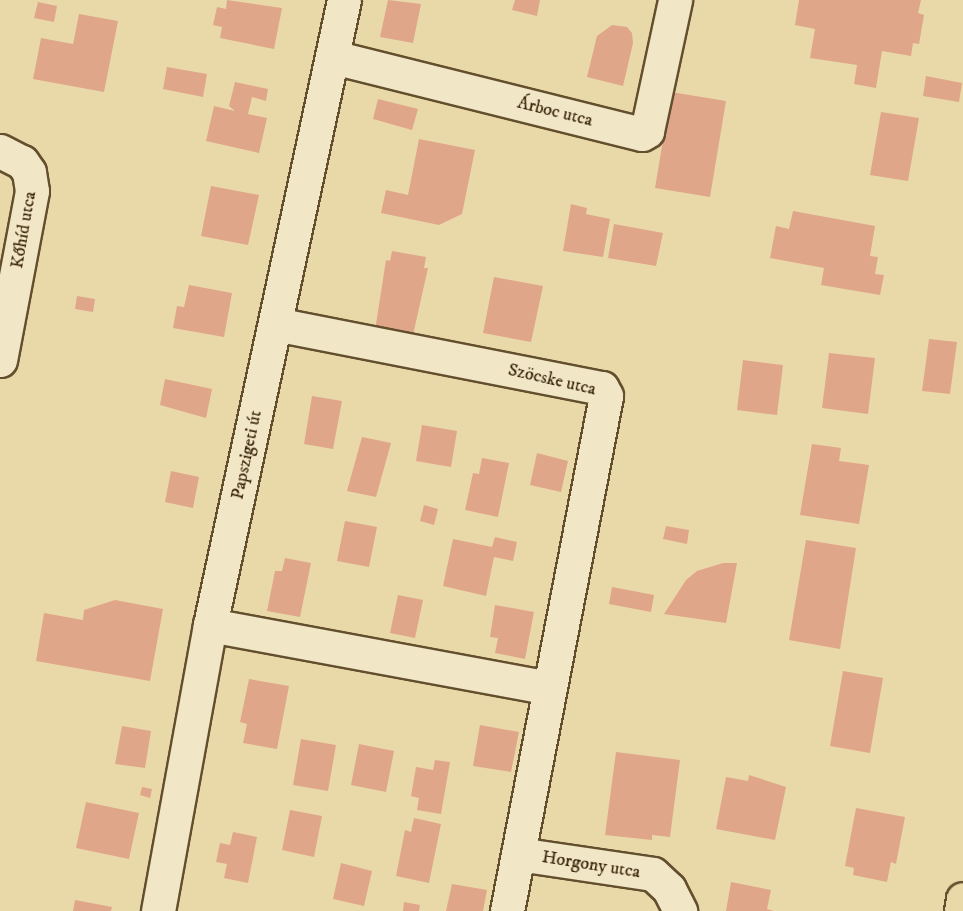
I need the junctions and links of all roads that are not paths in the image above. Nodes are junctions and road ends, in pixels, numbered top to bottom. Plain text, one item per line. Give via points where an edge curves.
1 (344, 0) edge
2 (675, 0) edge
3 (333, 57) junction
4 (0, 151) edge
5 (275, 324) junction
6 (0, 360) edge
7 (210, 625) junction
8 (549, 688) junction
9 (518, 854) junction
10 (963, 899) edge
11 (162, 910) edge
12 (507, 911) edge
13 (680, 911) edge
14 (961, 911) edge

1 - 3 street, Papszigeti út
2 - 3 street, Árboc utca via 647,131 642,134
3 - 5 street, Papszigeti út
4 - 6 street, Kőhíd utca via 22,162 29,172 32,191
5 - 7 street, Papszigeti út
5 - 8 street, Szöcske utca via 602,388 606,396
7 - 8 street
7 - 11 street, Papszigeti út
8 - 9 street, Szöcske utca
9 - 12 street, Szöcske utca
9 - 13 street, Horgony utca via 653,874 669,889
10 - 14 main road

